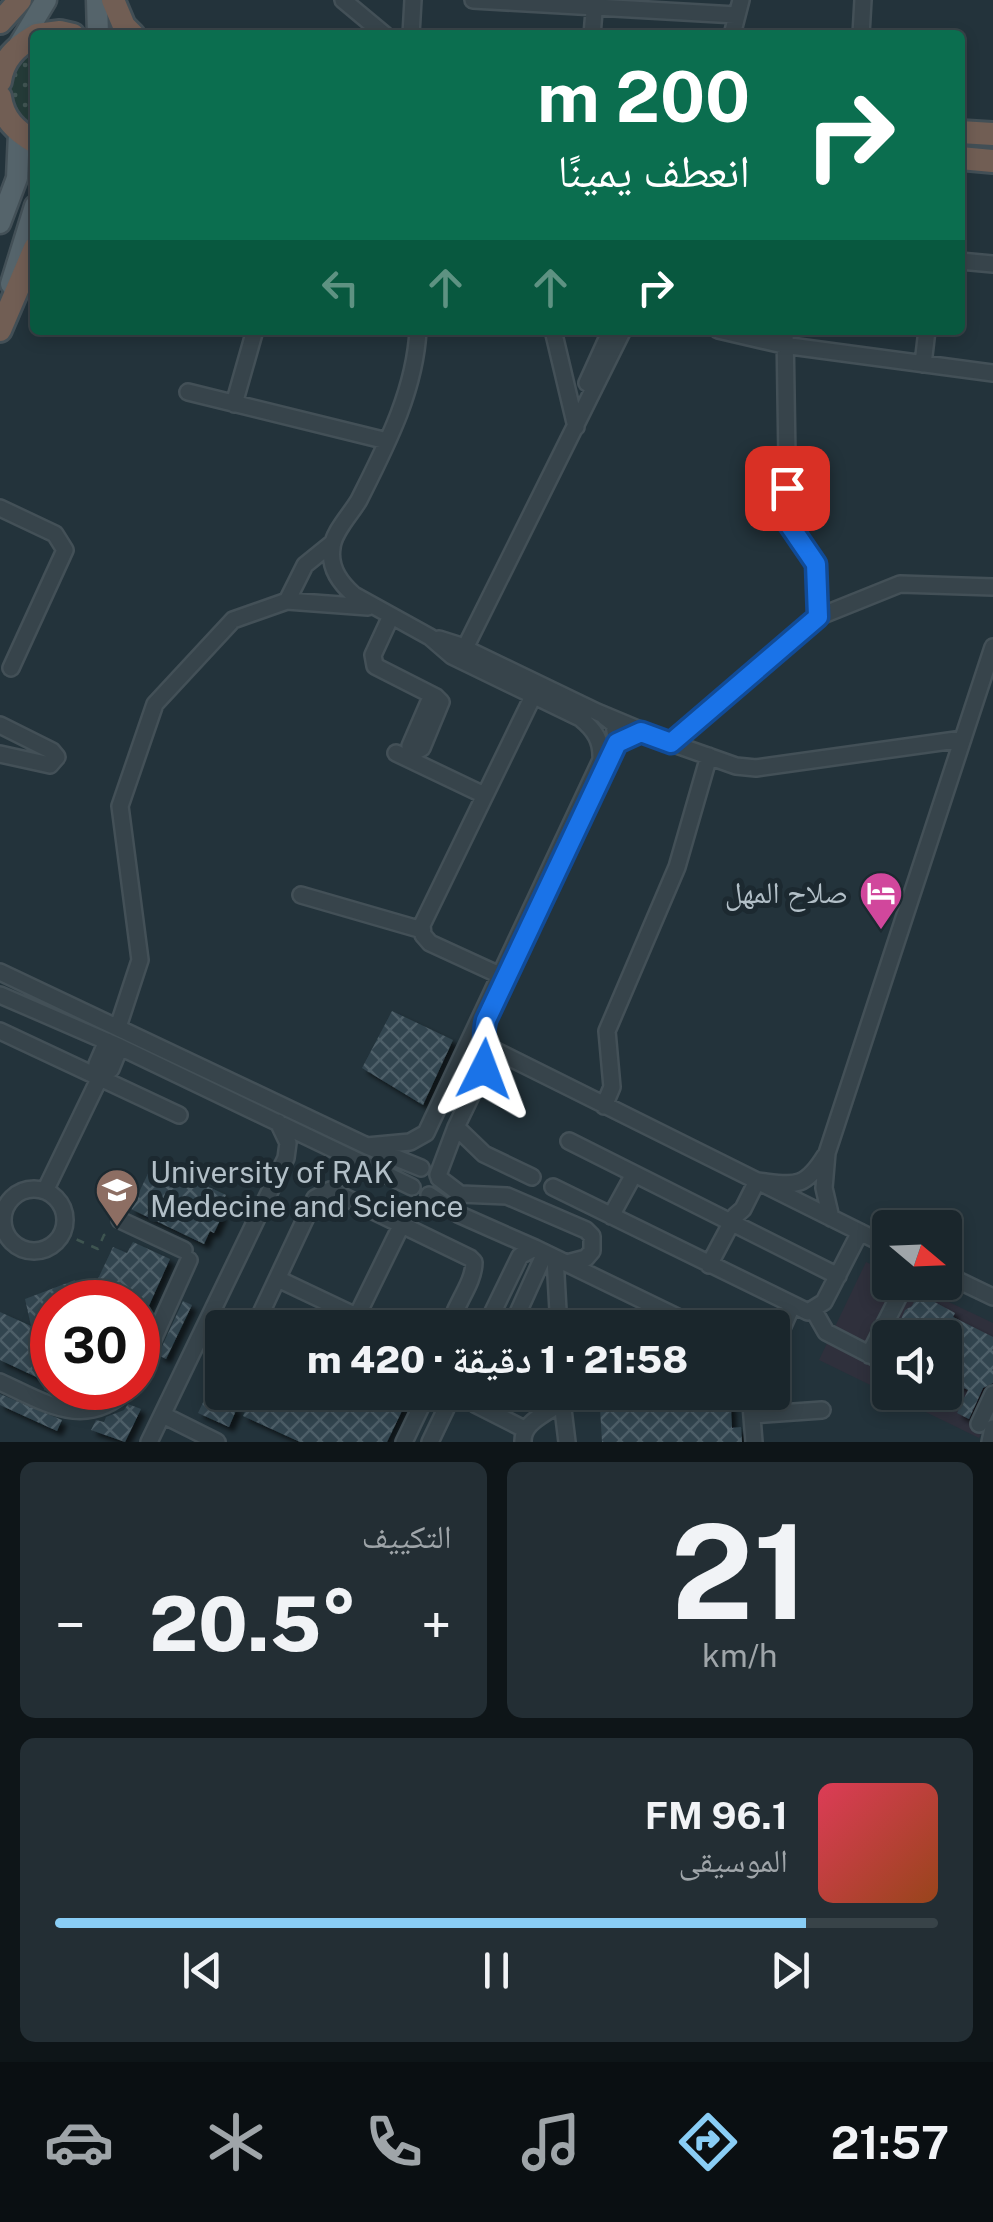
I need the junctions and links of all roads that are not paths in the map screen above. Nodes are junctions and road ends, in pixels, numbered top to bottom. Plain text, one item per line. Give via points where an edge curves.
1 (20, 0) edge
2 (46, 0) edge
3 (97, 0) edge
4 (114, 0) edge
5 (342, 0) edge
6 (413, 0) edge
7 (473, 0) edge
8 (863, 0) edge
9 (595, 4) edge
10 (739, 8) edge
11 (0, 22) edge
12 (98, 30) edge
13 (128, 30) edge
14 (378, 30) edge
15 (411, 30) edge
16 (592, 30) edge
17 (861, 30) edge
18 (20, 47) edge
19 (0, 81) edge
20 (0, 97) edge
21 (15, 128) edge
22 (965, 132) edge
23 (993, 134) edge
24 (965, 159) edge
25 (993, 161) edge
26 (30, 222) edge
27 (0, 223) edge
28 (30, 260) edge
29 (965, 261) edge
30 (993, 264) edge
31 (0, 320) edge
32 (0, 330) edge
33 (254, 335) edge
34 (418, 335) edge
35 (554, 335) edge
36 (609, 335) edge
37 (620, 335) edge
38 (926, 335) edge
39 (784, 338) edge
40 (923, 364) junction
41 (993, 373) edge
42 (188, 392) dead end
43 (234, 404) junction
44 (574, 421) junction
45 (387, 441) junction
46 (0, 508) edge
47 (332, 544) junction
48 (993, 588) edge
49 (287, 601) junction
50 (384, 612) junction
51 (818, 617) junction
52 (993, 647) edge
53 (459, 652) junction
54 (11, 668) dead end
55 (536, 689) junction
56 (432, 695) dead end
57 (598, 712) junction
58 (0, 725) edge
59 (641, 732) junction
60 (20, 736) junction
61 (963, 739) junction
62 (617, 743) junction
63 (671, 743) junction
64 (396, 753) dead end
65 (6, 755) edge
66 (709, 756) junction
67 (484, 796) junction
68 (301, 896) dead end
69 (422, 930) junction
70 (0, 972) edge
71 (503, 976) junction
72 (0, 995) edge
73 (118, 1028) junction
74 (0, 1031) edge
75 (477, 1042) junction
76 (114, 1044) junction
77 (100, 1077) junction
78 (604, 1106) junction
79 (178, 1115) dead end
80 (278, 1122) junction
81 (456, 1128) junction
82 (568, 1141) dead end
83 (323, 1144) junction
84 (366, 1146) junction
85 (446, 1150) junction
86 (828, 1153) junction
87 (484, 1154) junction
88 (421, 1168) junction
89 (634, 1174) junction
90 (438, 1177) junction
91 (532, 1177) dead end
92 (753, 1179) junction
93 (412, 1187) junction
94 (45, 1191) junction
95 (429, 1196) junction
96 (580, 1200) junction
97 (538, 1210) junction
98 (2, 1213) edge
99 (612, 1216) junction
100 (832, 1218) junction
101 (733, 1219) junction
102 (120, 1220) road end
103 (402, 1224) junction
104 (580, 1226) junction
105 (860, 1232) junction
106 (872, 1238) edge
107 (551, 1255) junction
108 (709, 1265) junction
109 (838, 1276) junction
110 (278, 1279) junction
111 (962, 1282) edge
112 (993, 1297) edge
113 (897, 1300) edge
114 (792, 1306) junction
115 (219, 1310) edge
116 (220, 1310) edge
117 (263, 1310) edge
118 (333, 1310) edge
119 (360, 1310) edge
120 (455, 1310) edge
121 (494, 1310) edge
122 (521, 1310) edge
123 (556, 1310) edge
124 (663, 1310) edge
125 (790, 1310) edge
126 (814, 1311) junction
127 (160, 1319) edge
128 (205, 1340) edge
129 (869, 1354) junction
130 (872, 1356) edge
131 (0, 1382) edge
132 (993, 1394) edge
133 (30, 1395) edge
134 (419, 1410) edge
135 (445, 1410) edge
136 (485, 1410) edge
137 (549, 1410) edge
138 (563, 1410) edge
139 (752, 1410) edge
140 (822, 1410) dead end
141 (752, 1415) junction
142 (166, 1416) junction
143 (986, 1426) edge
144 (523, 1436) edge
145 (153, 1442) edge
146 (218, 1442) edge
147 (404, 1442) edge
148 (430, 1442) edge
149 (567, 1442) edge
150 (754, 1442) edge
151 (990, 1442) edge

1 - 11 highway
2 - 18 main road
3 - 12 main road
4 - 13 highway
5 - 14 street
6 - 15 street
7 - 9 street
8 - 17 street
9 - 10 street
9 - 16 street
18 - 19 highway
20 - 21 highway
21 - 27 main road via 17,178
22 - 23 highway
24 - 25 highway
26 - 31 main road
28 - 32 highway
29 - 30 street
33 - 43 street
34 - 45 street via 402,409
35 - 44 street
36 - 44 street
37 - 44 street
38 - 40 street
39 - 40 street
39 - 51 street via 788,523 816,564
40 - 41 street
42 - 43 street
43 - 45 street
44 - 53 street
45 - 47 street
46 - 54 street via 56,534 65,550
47 - 49 street via 304,565
47 - 50 street via 333,568 343,586
48 - 51 street via 900,584
49 - 50 street
49 - 73 street via 234,620 155,704 120,806 140,960
50 - 53 street
50 - 56 street via 375,666
51 - 63 street
52 - 61 street
53 - 55 street
55 - 57 street
55 - 67 street
55 - 71 street via 592,727 601,760
57 - 59 street
57 - 62 street via 614,724
58 - 60 street
59 - 62 street
59 - 63 street
60 - 65 street
60 - 65 street via 54,752 56,760
61 - 66 street via 756,768
61 - 86 street
62 - 71 street
63 - 66 street
64 - 67 street
66 - 78 street via 676,867 607,1031 612,1087
67 - 69 street
68 - 69 street
69 - 71 street via 430,943
70 - 73 street
71 - 75 street
72 - 76 street
73 - 84 street
74 - 77 street
75 - 78 street
75 - 81 street via 484,1069
75 - 84 street via 426,1134
76 - 77 street via 97,1064
76 - 80 street
77 - 79 street
77 - 94 street
78 - 92 street
80 - 83 street
80 - 115 street via 286,1158
81 - 85 street
81 - 87 street
82 - 89 street
83 - 93 street
83 - 116 street via 302,1150 292,1162
84 - 88 street
85 - 87 street
85 - 90 street
86 - 92 street via 804,1182
86 - 100 street via 824,1188
87 - 91 street
88 - 90 street
88 - 93 street
89 - 99 street
89 - 101 street
90 - 95 street
90 - 97 street via 460,1194 501,1195
92 - 100 street
92 - 101 street
93 - 95 street
94 - 98 street via 24,1190
94 - 98 street via 63,1208 62,1234 44,1250 28,1250 8,1237
95 - 107 street
96 - 97 street via 558,1190
96 - 99 street
96 - 104 street
97 - 104 street
99 - 108 street
100 - 105 street
101 - 108 street
101 - 109 street
102 - 127 street via 186,1255
103 - 110 street via 324,1191
103 - 119 street
103 - 120 street via 474,1262
104 - 107 street via 592,1236 586,1258
105 - 106 street
105 - 109 street
107 - 121 street via 520,1256
107 - 122 street
107 - 123 street
107 - 124 street
108 - 114 street
109 - 126 street
110 - 117 street
110 - 118 street
111 - 112 street
113 - 129 street
114 - 125 street
114 - 126 street
126 - 129 street via 826,1332
128 - 142 street
129 - 130 street
131 - 133 street
132 - 143 street
134 - 147 street
135 - 148 street
136 - 144 street
137 - 144 street
138 - 149 street
139 - 141 street
140 - 141 street
141 - 150 street
142 - 145 street
142 - 146 street
143 - 151 street

